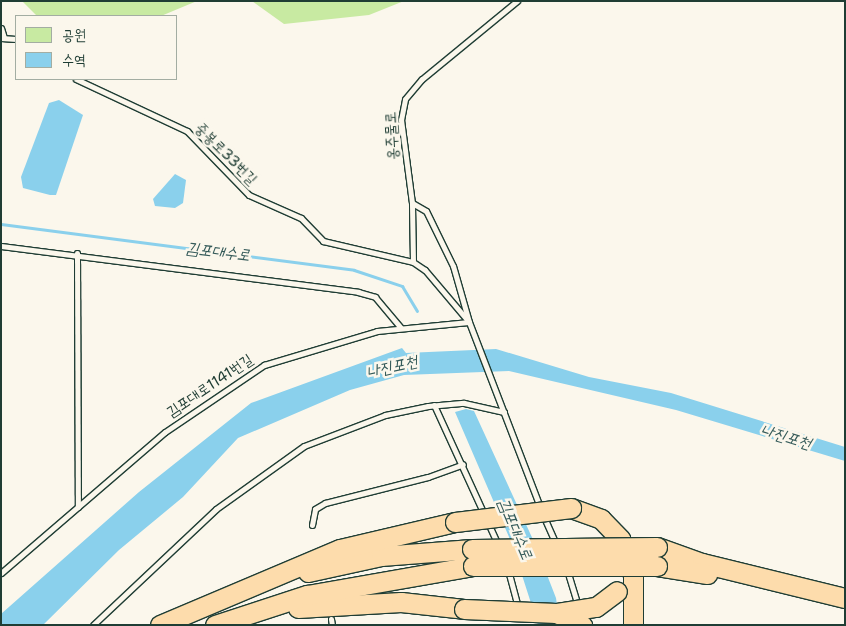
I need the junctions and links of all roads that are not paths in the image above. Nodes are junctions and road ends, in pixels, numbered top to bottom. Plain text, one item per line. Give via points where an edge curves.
1 (517, 1) edge
2 (1, 28) edge
3 (2, 38) edge
4 (15, 39) edge
5 (78, 80) edge
6 (412, 203) junction
7 (1, 246) edge
8 (77, 253) junction
9 (413, 262) junction
10 (470, 322) junction
11 (401, 328) junction
12 (434, 406) junction
13 (504, 412) junction
14 (463, 464) junction
15 (78, 506) junction
16 (312, 525) dead end
17 (629, 555) junction
18 (472, 558) junction
19 (1, 573) edge
20 (223, 597) junction
21 (845, 598) edge
22 (845, 609) edge
23 (556, 614) junction
24 (520, 616) dead end
25 (633, 624) edge
26 (93, 625) edge
27 (160, 625) edge
28 (216, 625) edge
29 (580, 625) edge

1 - 6 lane, 옹주물로 via 422,79 405,99 401,120
2 - 3 lane
3 - 4 lane
5 - 9 lane, 중봉로33번길 via 188,131 249,195 301,218 323,240
6 - 9 lane, 옹주물로
6 - 10 lane via 426,211 452,266
7 - 8 lane
8 - 11 lane via 358,292 375,298
8 - 15 lane
9 - 10 lane via 444,290
10 - 11 lane, 김포대로1141번길
10 - 13 lane
11 - 15 lane, 김포대로1141번길 via 280,358 248,374 173,426
12 - 13 lane via 464,403
12 - 14 lane
12 - 26 lane via 365,422 304,446 272,464 157,561
13 - 29 lane via 574,584
14 - 16 lane via 434,476 325,503 314,509
14 - 24 lane via 506,566
15 - 19 lane, 김포대로1141번길
17 - 20 highway, bridge via 601,518 571,508 455,522 340,549
17 - 23 highway, bridge via 617,591 596,607
17 - 25 highway
18 - 20 highway via 349,561
18 - 21 highway, bridge via 658,547 702,563
18 - 22 highway, bridge via 656,566 737,580
18 - 28 highway via 307,595
20 - 27 highway
23 - 28 highway, bridge via 401,602 350,602
23 - 29 highway, bridge

